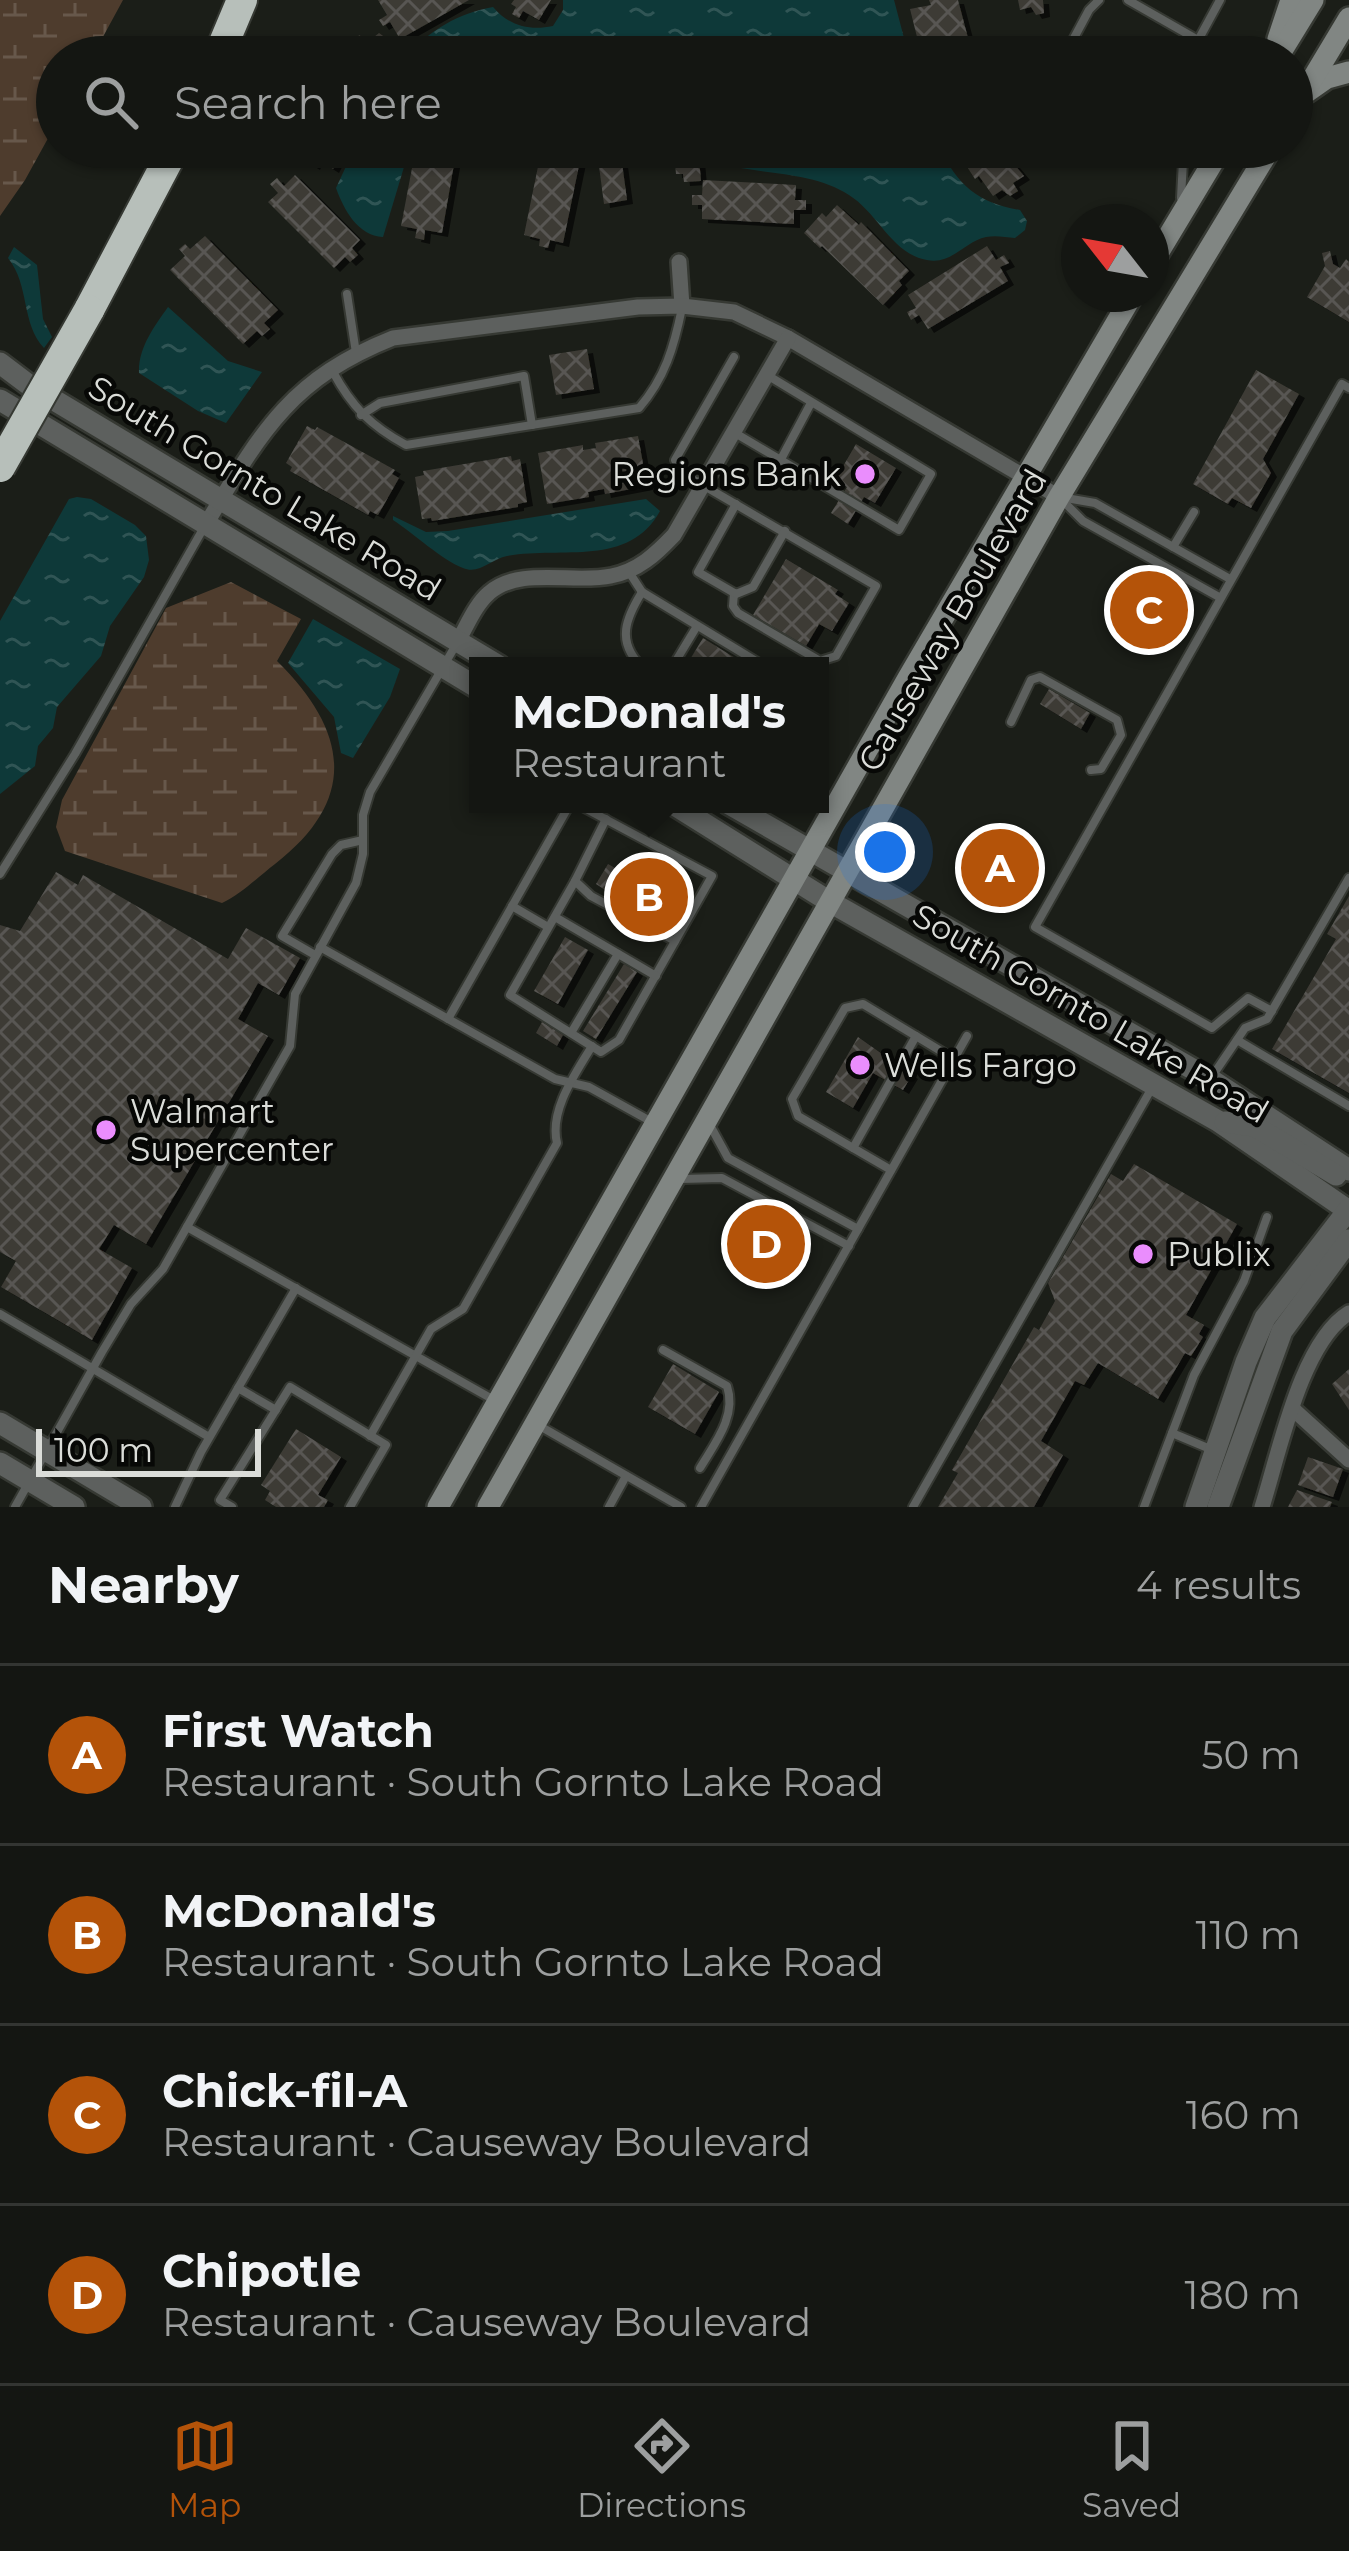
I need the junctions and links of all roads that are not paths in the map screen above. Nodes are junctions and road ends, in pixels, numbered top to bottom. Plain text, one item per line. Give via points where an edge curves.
1 (219, 0) edge
2 (242, 0) edge
3 (1099, 0) edge
4 (1128, 0) edge
5 (1220, 0) edge
6 (1291, 0) edge
7 (1313, 0) edge
8 (1349, 18) edge
9 (208, 36) edge
10 (227, 36) edge
11 (1075, 36) edge
12 (1191, 36) edge
13 (1200, 36) edge
14 (1281, 36) edge
15 (1289, 36) edge
16 (1349, 72) edge
17 (1313, 78) edge
18 (1313, 90) edge
19 (162, 168) edge
20 (1182, 168) edge
21 (1209, 168) edge
22 (1258, 168) edge
23 (1177, 222) junction
24 (1169, 235) edge
25 (680, 262) dead end
26 (346, 294) dead end
27 (682, 306) junction
28 (1122, 312) edge
29 (788, 338) junction
30 (356, 353) junction
31 (734, 357) dead end
32 (0, 363) edge
33 (331, 368) junction
34 (767, 375) junction
35 (1349, 388) edge
36 (0, 400) edge
37 (811, 403) junction
38 (362, 415) junction
39 (532, 425) junction
40 (734, 432) junction
41 (780, 461) junction
42 (0, 467) edge
43 (1023, 477) junction
44 (703, 485) junction
45 (1059, 497) junction
46 (221, 499) junction
47 (736, 504) junction
48 (1194, 512) dead end
49 (205, 526) junction
50 (785, 531) junction
51 (1173, 547) junction
52 (628, 571) junction
53 (1230, 579) junction
54 (642, 592) junction
55 (734, 592) junction
56 (1220, 597) junction
57 (697, 626) junction
58 (458, 641) junction
59 (484, 657) edge
60 (634, 657) edge
61 (678, 657) edge
62 (749, 657) edge
63 (810, 657) edge
64 (829, 658) edge
65 (443, 668) junction
66 (469, 683) edge
67 (1011, 722) dead end
68 (1091, 770) dead end
69 (569, 813) edge
70 (593, 813) edge
71 (688, 813) edge
72 (744, 813) edge
73 (606, 819) junction
74 (363, 840) junction
75 (809, 851) junction
76 (847, 872) junction
77 (0, 874) edge
78 (794, 878) junction
79 (1349, 878) edge
80 (575, 881) junction
81 (830, 902) junction
82 (512, 906) junction
83 (554, 916) junction
84 (548, 927) junction
85 (675, 941) junction
86 (317, 951) junction
87 (618, 954) junction
88 (656, 976) junction
89 (1272, 1011) junction
90 (448, 1019) junction
91 (572, 1033) junction
92 (916, 1036) junction
93 (967, 1036) dead end
94 (1237, 1040) junction
95 (592, 1046) junction
96 (954, 1059) junction
97 (1210, 1079) junction
98 (570, 1083) junction
99 (1154, 1085) junction
100 (1349, 1106) edge
101 (709, 1114) junction
102 (1219, 1121) junction
103 (653, 1123) junction
104 (854, 1148) junction
105 (891, 1170) junction
106 (1349, 1170) edge
107 (673, 1180) junction
108 (1349, 1181) edge
109 (1348, 1210) edge
110 (1267, 1217) dead end
111 (187, 1227) junction
112 (858, 1229) junction
113 (1349, 1240) edge
114 (848, 1246) junction
115 (296, 1288) junction
116 (1349, 1313) edge
117 (0, 1314) edge
118 (663, 1350) dead end
119 (416, 1356) junction
120 (92, 1369) junction
121 (238, 1388) junction
122 (496, 1401) junction
123 (276, 1410) junction
124 (1294, 1410) junction
125 (0, 1423) edge
126 (537, 1424) junction
127 (1172, 1432) junction
128 (370, 1436) junction
129 (209, 1438) junction
130 (46, 1450) junction
131 (1215, 1451) junction
132 (1349, 1460) edge
133 (0, 1463) edge
134 (700, 1468) dead end
135 (626, 1476) junction
136 (30, 1481) junction
137 (15, 1507) edge
138 (74, 1507) edge
139 (141, 1507) edge
140 (175, 1507) edge
141 (232, 1507) edge
142 (350, 1507) edge
143 (437, 1507) edge
144 (488, 1507) edge
145 (609, 1507) edge
146 (682, 1507) edge
147 (701, 1507) edge
148 (914, 1507) edge
149 (1144, 1507) edge
150 (1196, 1507) edge
151 (1214, 1507) edge
152 (1262, 1507) edge

1 - 9 highway
2 - 10 highway
3 - 11 lane
4 - 12 lane
5 - 13 lane
6 - 14 main road
7 - 15 main road
8 - 17 main road
16 - 18 main road
19 - 42 highway, bridge
20 - 23 lane
21 - 23 main road
22 - 45 main road, Causeway Boulevard
23 - 24 main road
25 - 27 street
26 - 30 lane
27 - 29 street via 734,313
27 - 30 street via 393,338
27 - 39 lane via 673,350 639,408
28 - 43 main road, Causeway Boulevard
29 - 34 street
29 - 43 street
30 - 33 street
31 - 44 lane via 676,460
32 - 46 street, South Gornto Lake Road
33 - 38 lane
33 - 46 street via 279,411
34 - 37 lane
34 - 40 street
35 - 53 lane via 1342,384
36 - 49 street, South Gornto Lake Road
37 - 41 lane
37 - 41 lane via 931,474 898,530
38 - 39 lane via 406,445
38 - 39 lane via 380,403 524,376
40 - 41 lane
40 - 44 street
43 - 45 street
43 - 75 main road, Causeway Boulevard
44 - 47 lane
44 - 52 street via 674,535
45 - 51 lane via 1095,503
45 - 56 lane via 1083,521
45 - 76 main road, Causeway Boulevard
46 - 49 street
46 - 58 street, South Gornto Lake Road
47 - 50 lane
47 - 55 lane via 698,572
48 - 51 lane
49 - 65 street, South Gornto Lake Road
49 - 77 lane
50 - 55 lane via 753,587
50 - 64 lane via 876,586
51 - 53 lane
52 - 54 lane
52 - 58 street via 510,581 482,601
53 - 56 lane
54 - 57 lane
54 - 60 lane via 627,617
55 - 63 lane via 738,613
56 - 89 lane via 1035,927 1212,1028 1248,998
57 - 61 lane
57 - 62 lane
58 - 59 street, South Gornto Lake Road
58 - 65 lane
65 - 66 street, South Gornto Lake Road
65 - 74 lane via 370,792
67 - 68 lane via 1040,677 1117,720 1121,736 1101,769
69 - 82 lane
70 - 73 lane
71 - 78 street, South Gornto Lake Road
72 - 75 street, South Gornto Lake Road
73 - 80 lane
73 - 85 lane via 712,876
74 - 86 lane via 356,883
74 - 86 lane via 332,854 282,936
75 - 76 street, South Gornto Lake Road
75 - 78 main road, Causeway Boulevard
76 - 81 main road, Causeway Boulevard
76 - 97 street, South Gornto Lake Road
78 - 81 street, South Gornto Lake Road
78 - 103 main road, Causeway Boulevard
79 - 89 lane
80 - 83 lane
80 - 85 lane
81 - 99 street, South Gornto Lake Road
81 - 101 main road, Causeway Boulevard
82 - 84 lane
82 - 90 lane
83 - 84 lane
83 - 87 lane
84 - 91 lane via 510,995
85 - 88 lane
86 - 90 lane
86 - 111 lane via 295,994 290,1046
87 - 88 lane
87 - 91 lane
88 - 95 lane via 619,1040 601,1052
89 - 94 lane
90 - 98 lane
91 - 95 lane
92 - 96 lane
92 - 104 lane
92 - 104 lane via 863,1004 845,1008 792,1100 798,1116
93 - 96 lane
94 - 97 lane
94 - 100 lane
95 - 98 lane
96 - 105 lane
97 - 106 street, South Gornto Lake Road
98 - 103 lane
98 - 119 lane via 553,1128 557,1143 477,1286 463,1309 430,1329
99 - 102 street, South Gornto Lake Road
99 - 148 lane
101 - 107 main road, Causeway Boulevard
101 - 112 lane via 728,1158
102 - 108 street via 1254,1126
102 - 109 street, South Gornto Lake Road
103 - 122 main road, Causeway Boulevard
104 - 105 lane
105 - 112 lane
107 - 114 lane via 722,1178
107 - 126 main road, Causeway Boulevard
109 - 131 street via 1265,1318
110 - 127 lane
111 - 115 lane
111 - 120 lane
112 - 114 lane
113 - 151 street via 1282,1331
114 - 147 lane
115 - 119 lane
115 - 121 lane
116 - 124 street via 1322,1339
117 - 120 lane
118 - 134 lane via 727,1386 732,1401
119 - 122 lane
119 - 128 lane
120 - 129 lane
120 - 130 lane
121 - 123 lane
121 - 129 lane
122 - 143 main road, Causeway Boulevard
123 - 128 lane via 290,1388
123 - 141 lane via 220,1500
124 - 132 street
124 - 152 street
125 - 130 street
126 - 135 lane
126 - 144 main road, Causeway Boulevard
127 - 131 lane
127 - 149 lane
128 - 142 lane via 386,1445
129 - 140 lane
130 - 136 lane
130 - 139 street
131 - 150 street
131 - 151 street
133 - 136 street
135 - 145 lane
135 - 146 lane
136 - 137 lane
136 - 138 street

